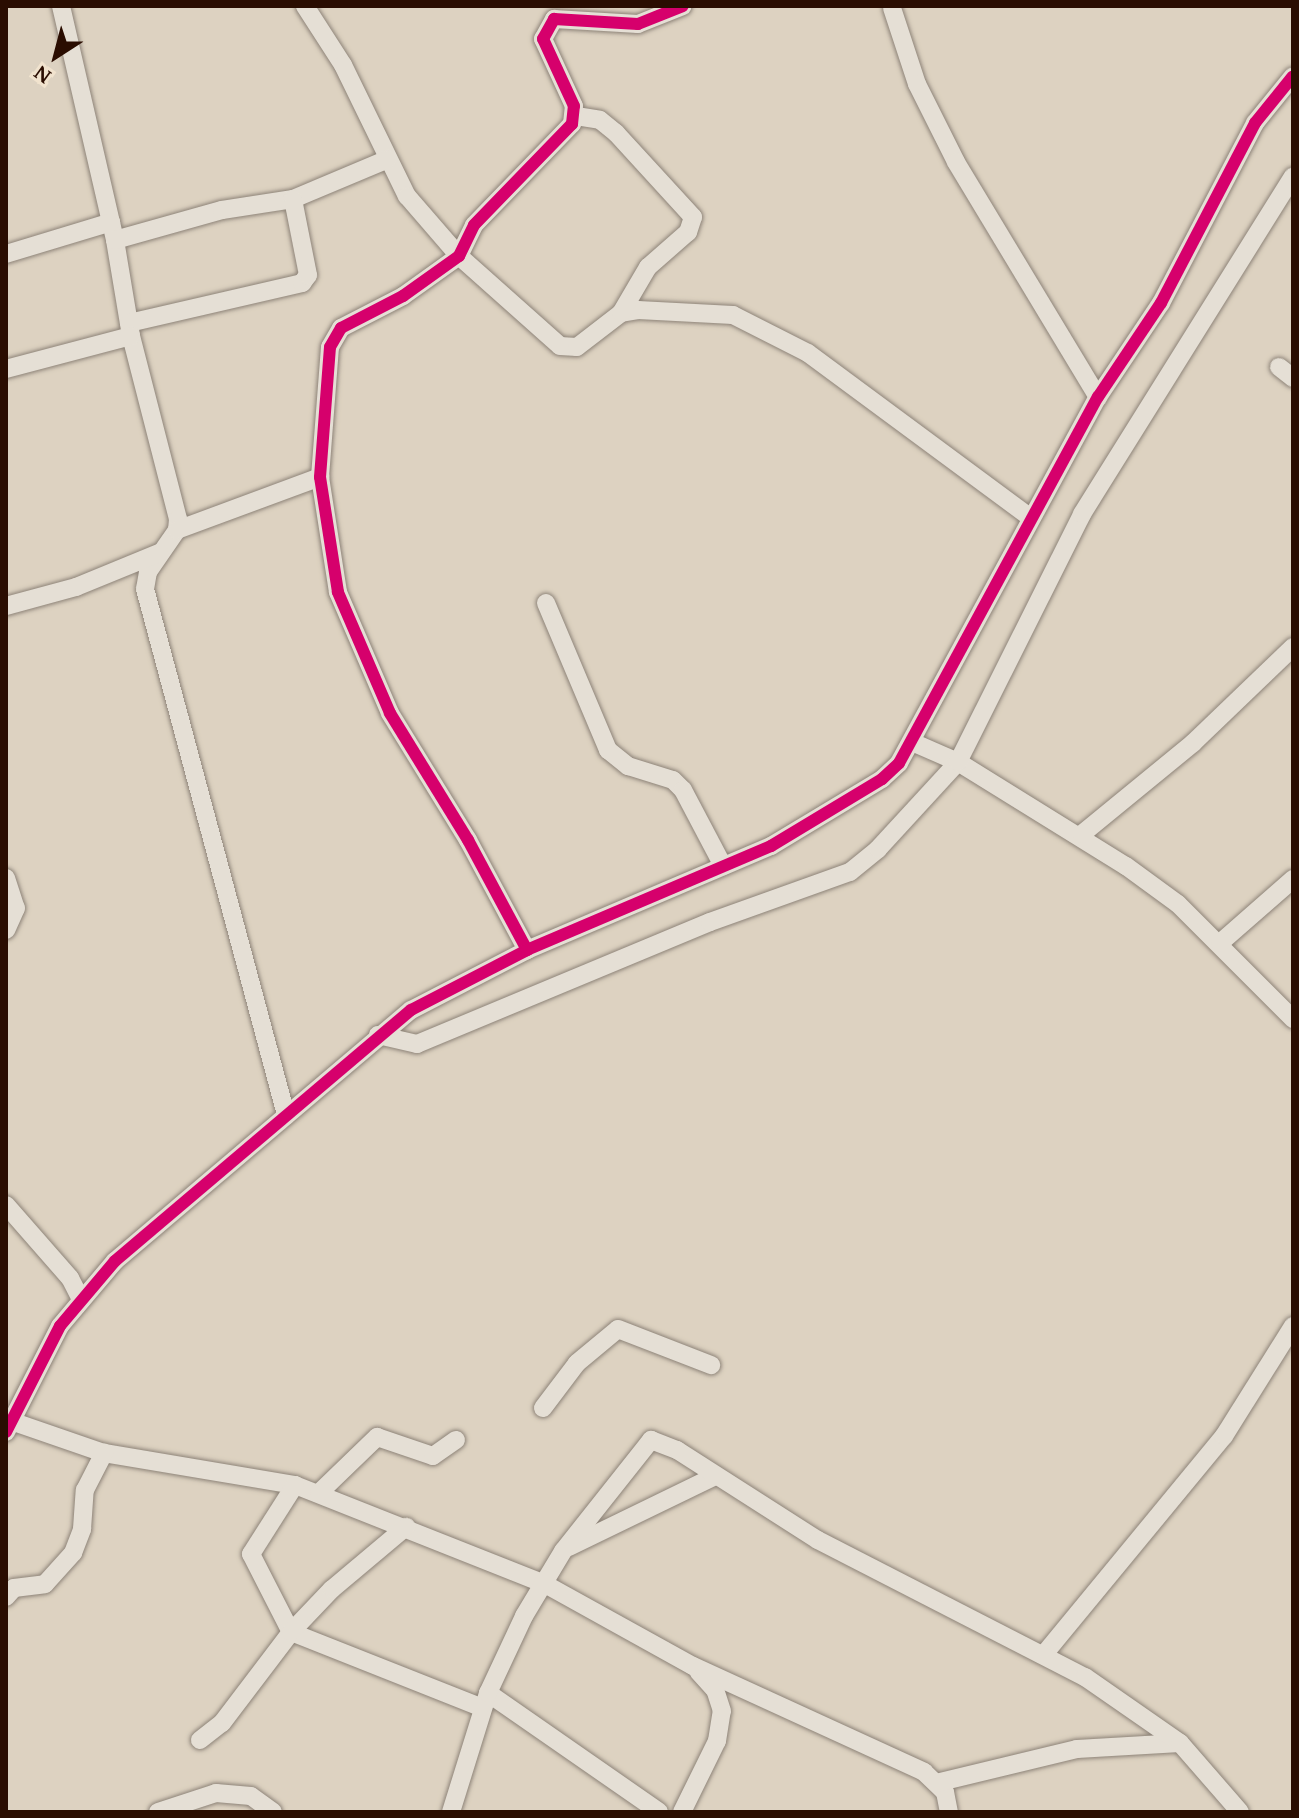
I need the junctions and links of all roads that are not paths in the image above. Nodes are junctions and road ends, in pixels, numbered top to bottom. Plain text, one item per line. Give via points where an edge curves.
1 (61, 6) edge
2 (305, 6) edge
3 (683, 6) edge
4 (891, 7) edge
5 (550, 13) edge
6 (1293, 76) edge
7 (576, 116) junction
8 (388, 159) junction
9 (1293, 176) edge
10 (293, 199) junction
11 (113, 231) junction
12 (6, 254) edge
13 (459, 256) junction
14 (621, 313) junction
15 (130, 329) junction
16 (6, 369) edge
17 (1098, 397) junction
18 (320, 477) junction
19 (1031, 518) junction
20 (177, 530) junction
21 (159, 553) junction
22 (546, 603) dead end
23 (6, 606) edge
24 (1293, 647) edge
25 (912, 742) junction
26 (958, 762) junction
27 (1082, 834) junction
28 (723, 866) junction
29 (6, 878) edge
30 (1293, 879) edge
31 (6, 930) edge
32 (1220, 943) junction
33 (527, 950) junction
34 (1293, 1019) edge
35 (378, 1035) junction
36 (286, 1115) junction
37 (6, 1205) edge
38 (81, 1300) junction
39 (1292, 1328) edge
40 (711, 1365) dead end
41 (543, 1408) dead end
42 (8, 1426) edge
43 (456, 1440) dead end
44 (104, 1453) junction
45 (713, 1477) junction
46 (295, 1485) junction
47 (319, 1493) junction
48 (406, 1527) junction
49 (563, 1551) junction
50 (543, 1583) junction
51 (6, 1597) edge
52 (291, 1632) junction
53 (1045, 1653) junction
54 (693, 1666) junction
55 (486, 1700) junction
56 (200, 1740) dead end
57 (1180, 1743) junction
58 (936, 1783) junction
59 (158, 1812) edge
60 (273, 1812) edge
61 (451, 1812) edge
62 (659, 1812) edge
63 (682, 1812) edge
64 (949, 1812) edge
65 (1240, 1812) edge

1 - 11 street
2 - 8 street via 343,65
3 - 5 street via 638,24
4 - 17 street via 917,84 956,162
5 - 7 street via 545,50
6 - 17 street via 1255,123 1161,303
7 - 13 street via 554,147 474,225
7 - 14 street via 600,120 616,133 693,217 688,232 648,267
8 - 10 street
8 - 13 street via 407,196
9 - 26 street via 1082,514
10 - 11 street
10 - 15 street via 308,275 302,283
11 - 12 street
11 - 15 street
13 - 14 street via 569,350
13 - 18 street via 334,336
14 - 19 street via 733,315 766,329 877,402
15 - 16 street
15 - 20 street
17 - 19 street
18 - 20 street
18 - 33 street via 338,592 390,713
19 - 25 street
20 - 21 street
21 - 23 street via 76,587
21 - 36 street via 145,589
22 - 28 street via 608,750 628,766 673,780 683,790
24 - 27 street via 1193,743
25 - 26 street
25 - 28 street via 882,779 812,824
26 - 27 street
26 - 35 street via 850,872 710,922 417,1044
27 - 32 street via 1178,904
28 - 33 street
29 - 31 street via 16,908
30 - 32 street
32 - 34 street
33 - 35 street via 411,1010
35 - 36 street
36 - 38 street via 115,1261
37 - 38 street via 70,1278
38 - 42 street via 42,1358
39 - 53 street via 1224,1436
40 - 41 street via 618,1329 577,1363
42 - 44 street
43 - 47 street via 433,1456 377,1437
44 - 46 street
44 - 51 street via 85,1490 82,1529 73,1553 45,1584 14,1588
45 - 49 street
45 - 49 street via 677,1450 651,1440
45 - 53 street via 838,1551
46 - 47 street
46 - 52 street via 251,1554
47 - 48 street
48 - 50 street
48 - 52 street via 332,1589
49 - 50 street
50 - 54 street
50 - 55 street
52 - 55 street
52 - 56 street via 250,1690
53 - 57 street
54 - 58 street via 903,1761
54 - 63 street via 715,1690 722,1711 717,1741
55 - 61 street
55 - 62 street
57 - 58 street via 1077,1749
57 - 65 street
58 - 64 street via 945,1792
59 - 60 street via 216,1793 251,1796

